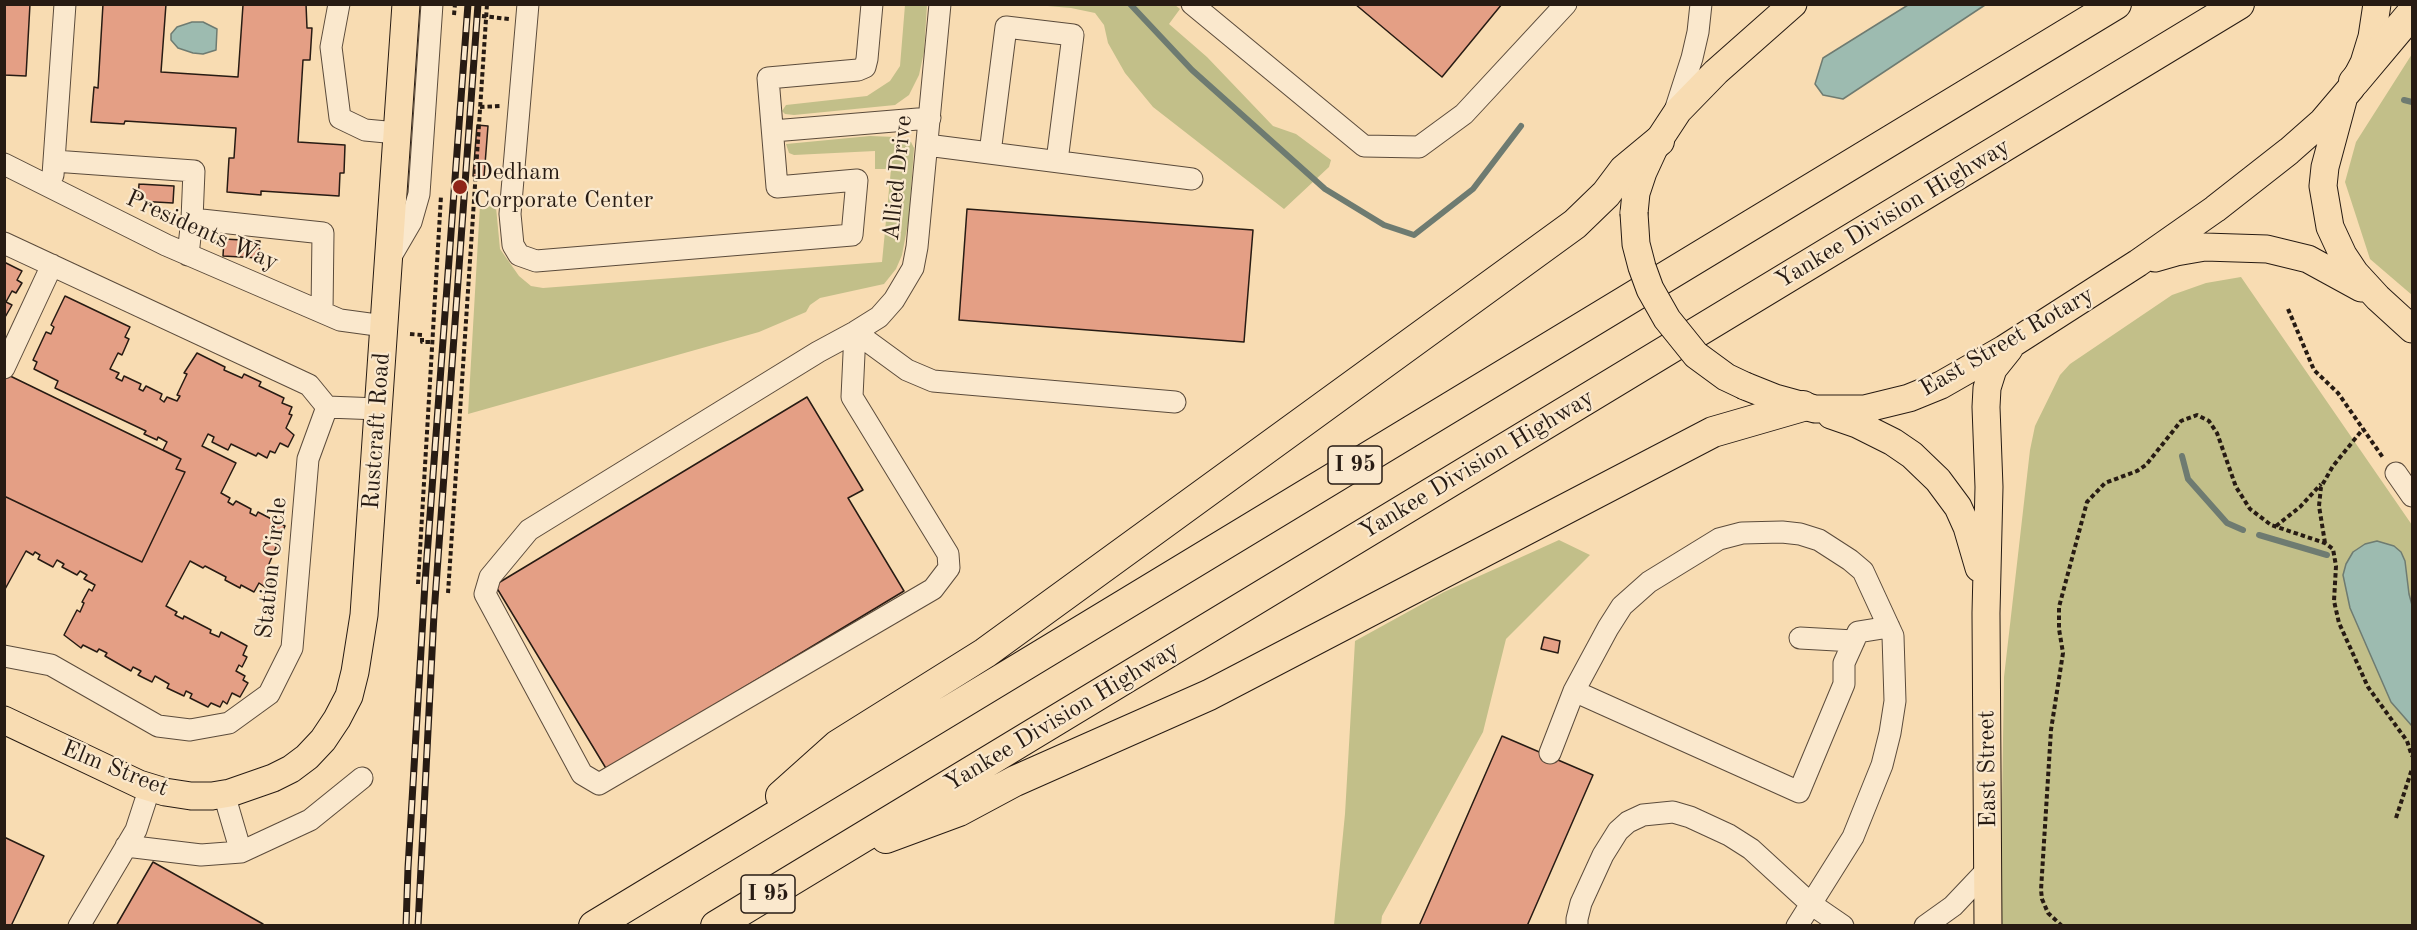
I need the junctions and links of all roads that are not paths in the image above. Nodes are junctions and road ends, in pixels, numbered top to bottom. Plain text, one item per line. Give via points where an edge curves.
1 (65, 4) edge
2 (339, 4) edge
3 (406, 4) edge
4 (432, 4) edge
5 (528, 4) edge
6 (872, 4) edge
7 (940, 4) edge
8 (1566, 4) edge
9 (1701, 4) edge
10 (1793, 4) edge
11 (2116, 4) edge
12 (2239, 4) edge
13 (1201, 7) edge
14 (2377, 7) edge
15 (2412, 13) edge
16 (2349, 90) junction
17 (930, 118) junction
18 (773, 131) junction
19 (1665, 131) junction
20 (397, 133) junction
21 (927, 145) junction
22 (990, 153) junction
23 (54, 161) junction
24 (1057, 161) junction
25 (4, 164) edge
26 (1192, 178) dead end
27 (52, 188) junction
28 (192, 219) junction
29 (4, 243) edge
30 (188, 255) junction
31 (388, 261) junction
32 (2138, 263) junction
33 (52, 265) junction
34 (2378, 298) junction
35 (322, 312) junction
36 (384, 326) junction
37 (2412, 329) edge
38 (855, 332) junction
39 (2031, 333) junction
40 (4, 368) edge
41 (1175, 402) dead end
42 (327, 407) junction
43 (1809, 408) junction
44 (379, 409) junction
45 (2396, 474) road end
46 (2412, 496) edge
47 (1986, 613) junction
48 (1889, 627) junction
49 (1800, 638) dead end
50 (1854, 641) junction
51 (4, 656) edge
52 (1574, 691) junction
53 (4, 720) edge
54 (1550, 753) dead end
55 (362, 778) dead end
56 (150, 787) junction
57 (227, 793) junction
58 (126, 846) junction
59 (725, 846) junction
60 (242, 852) junction
61 (821, 862) junction
62 (1989, 868) junction
63 (1811, 904) junction
64 (79, 926) edge
65 (594, 926) edge
66 (716, 926) edge
67 (1577, 926) edge
68 (1797, 926) edge
69 (1843, 926) edge
70 (1924, 926) edge
71 (1988, 926) edge

1 - 23 street
2 - 20 street via 331,46 340,118 365,130
3 - 20 main road, Rustcraft Road
4 - 31 street via 419,194 411,222
5 - 18 street via 510,214 513,245 526,259 852,235 857,180 777,187
6 - 18 street via 865,67 768,78
7 - 17 street, Allied Drive
8 - 13 street via 1464,114 1419,147 1364,146
9 - 19 street via 1692,58
10 - 19 main road, East Street Rotary via 1716,72
11 - 59 highway, I 95
12 - 61 highway, Yankee Division Highway / I 95
14 - 16 main road, East Street Rotary via 2367,54
15 - 16 highway
16 - 32 main road, East Street Rotary via 2323,121 2289,151
16 - 34 main road via 2325,167 2325,205 2343,255
17 - 18 street
17 - 21 street, Allied Drive
19 - 43 main road, East Street Rotary, bridge via 1643,172 1634,213 1636,244 1650,289 1667,319 1696,355 1745,386
19 - 59 highway via 1575,224 992,648 838,745
20 - 31 main road, Rustcraft Road
21 - 22 street
21 - 38 street, Allied Drive via 913,268 879,317
22 - 24 street
22 - 24 street via 1006,27 1073,35
23 - 27 street
23 - 28 street via 194,171
24 - 26 street
25 - 27 street, Presidents Way
27 - 30 street, Presidents Way
28 - 30 street
28 - 35 street via 323,233
29 - 33 street
30 - 35 street, Presidents Way
31 - 36 main road, Rustcraft Road
32 - 34 main road via 2205,248 2267,249 2307,259
32 - 39 main road, East Street Rotary
33 - 40 street
33 - 42 street via 309,385
34 - 37 main road
35 - 36 street, Presidents Way via 340,320
36 - 44 main road, Rustcraft Road
38 - 38 street, Allied Drive via 852,397 948,554 949,568 933,589 599,784 582,774 485,594 490,577 530,530
38 - 41 street via 907,370 933,381
39 - 43 main road, East Street Rotary via 1909,399 1864,409
39 - 47 main road, East Street via 1997,361 1987,388
42 - 44 street
42 - 51 street, Station Circle via 308,459 291,648 269,694 229,723 190,730 158,726 51,665
43 - 47 main road, East Street via 1857,424 1893,442 1938,480 1967,527
43 - 61 highway via 1713,432 1194,702 1024,777 959,811
44 - 57 main road, Rustcraft Road via 361,647 349,696 333,726 307,757 273,778
45 - 46 street
47 - 62 main road, East Street
48 - 50 street via 1858,632
48 - 52 street via 1863,571 1819,540 1782,532 1742,533 1719,539 1649,582 1622,606
48 - 63 street via 1893,636 1895,701 1882,765 1853,837
49 - 50 street
50 - 52 street via 1844,663 1844,684 1799,792
52 - 54 street
53 - 56 main road, Elm Street
55 - 60 street via 310,820
56 - 57 main road, Elm Street via 191,796
56 - 58 street via 136,830
57 - 60 street
58 - 60 street via 201,855
58 - 64 street
59 - 65 highway, I 95
61 - 66 highway, Yankee Division Highway / I 95
62 - 70 street via 1953,906
62 - 71 main road, East Street
63 - 67 street via 1751,849 1729,835 1673,812 1628,822 1618,831 1581,903
63 - 68 street
63 - 69 street

